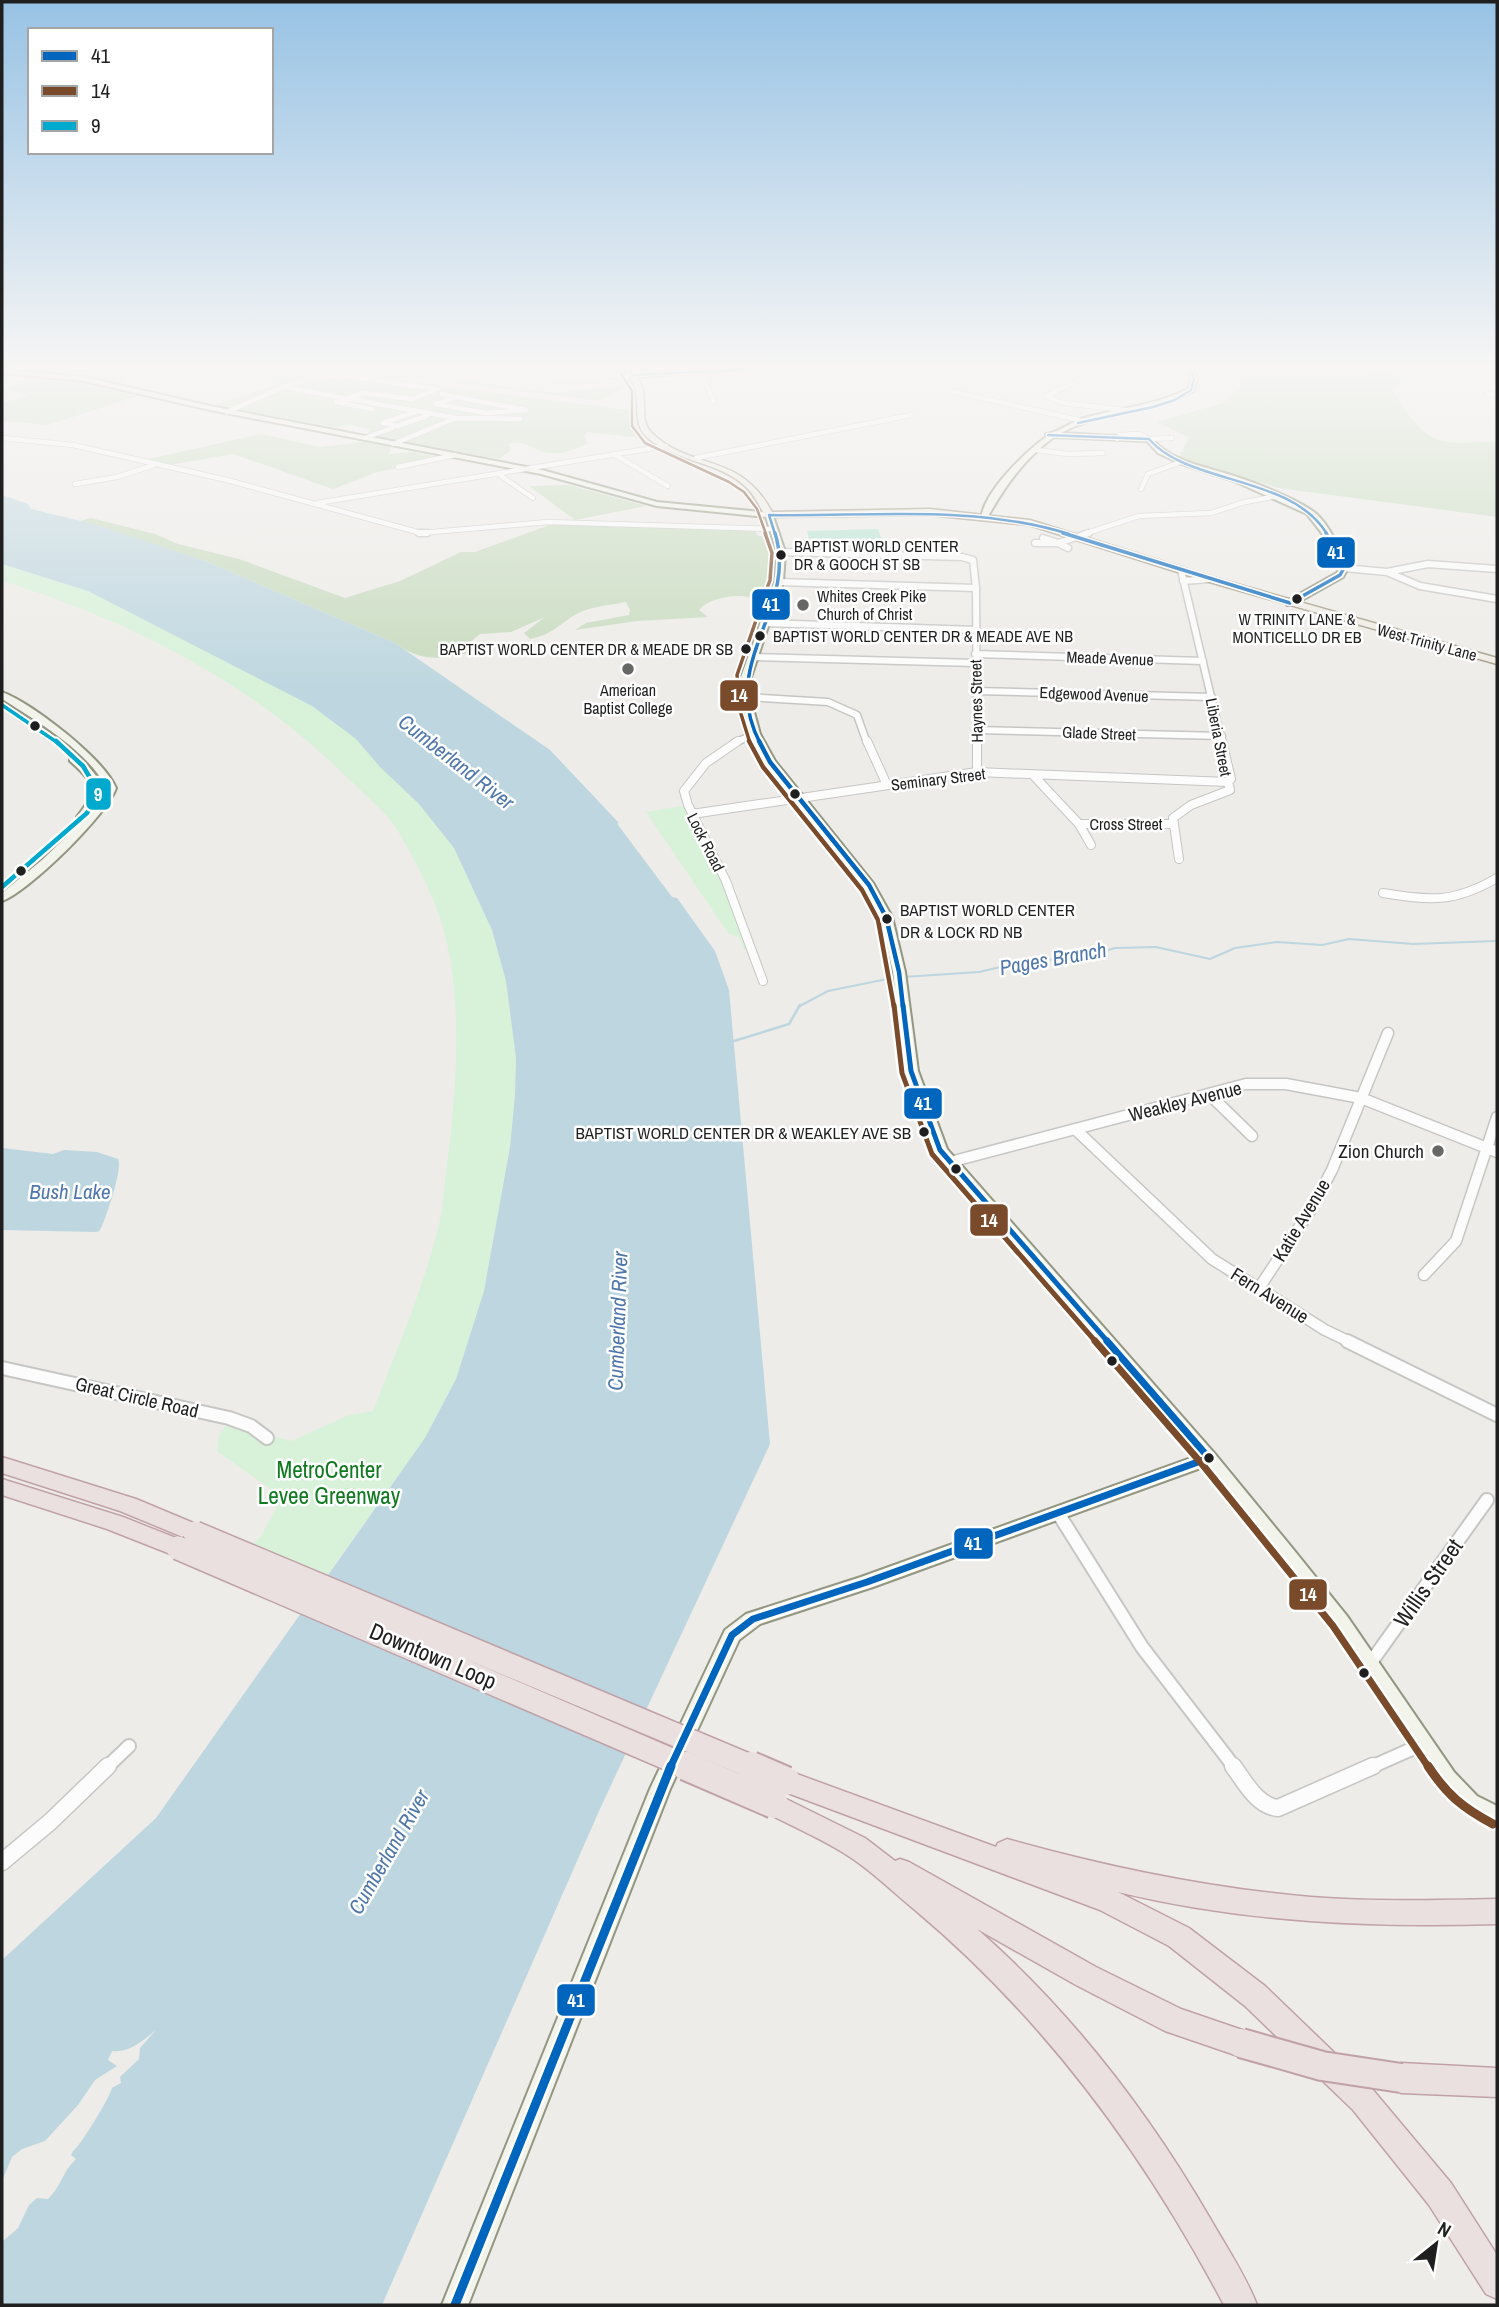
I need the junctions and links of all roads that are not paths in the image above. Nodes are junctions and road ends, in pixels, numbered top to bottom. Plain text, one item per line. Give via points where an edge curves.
1 (118, 477) edge
2 (211, 477) edge
3 (482, 477) edge
4 (502, 477) edge
5 (555, 477) edge
6 (652, 477) edge
7 (735, 477) edge
8 (1009, 477) edge
9 (1147, 477) edge
10 (1227, 477) edge
11 (75, 484) dead end
12 (668, 486) dead end
13 (1141, 488) dead end
14 (1277, 496) junction
15 (533, 498) dead end
16 (314, 504) junction
17 (769, 515) junction
18 (984, 516) junction
19 (774, 529) junction
20 (1076, 537) junction
21 (1043, 538) dead end
22 (1035, 543) dead end
23 (1058, 543) junction
24 (1068, 548) dead end
25 (781, 552) junction
26 (1344, 568) junction
27 (1497, 569) edge
28 (1181, 570) junction
29 (1387, 572) junction
30 (1209, 579) junction
31 (1182, 581) junction
32 (779, 582) junction
33 (976, 589) junction
34 (1497, 598) edge
35 (1290, 603) junction
36 (764, 623) junction
37 (977, 630) junction
38 (975, 654) junction
39 (751, 657) junction
40 (1203, 661) junction
41 (1497, 661) edge
42 (975, 663) junction
43 (976, 691) junction
44 (2, 695) edge
45 (747, 697) junction
46 (1212, 697) junction
47 (2, 705) edge
48 (976, 730) junction
49 (755, 734) junction
50 (1222, 736) junction
51 (977, 772) junction
52 (1033, 775) junction
53 (1228, 782) junction
54 (887, 785) junction
55 (799, 799) junction
56 (692, 814) junction
57 (1079, 824) junction
58 (1172, 824) junction
59 (1091, 845) dead end
60 (1179, 859) dead end
61 (1497, 878) edge
62 (2, 887) edge
63 (1383, 893) dead end
64 (2, 898) edge
65 (763, 981) dead end
66 (1388, 1033) dead end
67 (1210, 1095) junction
68 (1362, 1098) junction
69 (1497, 1117) edge
70 (1074, 1129) junction
71 (1252, 1136) dead end
72 (1485, 1147) junction
73 (1497, 1152) edge
74 (950, 1162) junction
75 (1424, 1275) dead end
76 (1259, 1288) junction
77 (2, 1368) edge
78 (1497, 1415) edge
79 (267, 1438) dead end
80 (1209, 1458) junction
81 (2, 1465) edge
82 (2, 1487) edge
83 (1487, 1500) dead end
84 (1058, 1513) junction
85 (187, 1540) junction
86 (1369, 1665) junction
87 (1423, 1744) junction
88 (129, 1746) dead end
89 (780, 1792) junction
90 (850, 1804) junction
91 (1497, 1816) edge
92 (856, 1846) junction
93 (2, 1862) edge
94 (1497, 1911) edge
95 (1497, 2083) edge
96 (1497, 2283) edge
97 (455, 2305) edge
98 (1241, 2305) edge

1 - 11 street
2 - 16 street
3 - 16 street
4 - 15 street
5 - 17 street, West Trinity Lane via 657,504
6 - 12 street
7 - 17 main road via 750,486
8 - 18 street
9 - 13 street
10 - 14 street
14 - 20 street via 1211,513 1139,516
14 - 26 street via 1310,512
16 - 19 street via 427,533 548,522
17 - 18 main road, West Trinity Lane via 930,512
17 - 19 street
18 - 20 main road, West Trinity Lane
19 - 25 street
20 - 23 street
20 - 28 main road, West Trinity Lane
21 - 23 street
22 - 23 street
23 - 24 street
25 - 32 street
25 - 33 street, Haynes Street via 968,558 973,560
26 - 29 street
26 - 35 street via 1340,575
27 - 29 street via 1441,562
28 - 30 main road, West Trinity Lane
28 - 31 street, Liberia Street
29 - 34 street via 1440,590
30 - 31 street
30 - 35 main road, West Trinity Lane
31 - 40 street, Liberia Street
32 - 33 street
32 - 36 street
33 - 37 street, Haynes Street
35 - 41 main road, West Trinity Lane
36 - 37 street
36 - 39 street
37 - 38 street, Haynes Street
38 - 40 street, Meade Avenue
38 - 42 street, Haynes Street
39 - 42 street
39 - 45 street
40 - 46 street, Liberia Street
42 - 43 street, Haynes Street
43 - 46 street, Edgewood Avenue
43 - 48 street, Haynes Street
44 - 64 street via 100,769 111,792 96,817
45 - 49 street
45 - 54 street via 828,702 857,715
46 - 50 street, Liberia Street
47 - 62 street via 88,771 99,793 77,822
48 - 50 street, Glade Street
48 - 51 street, Haynes Street
49 - 55 street
49 - 56 street, Lock Road via 734,741 695,773 684,791
50 - 53 street, Liberia Street
51 - 52 street, Seminary Street
51 - 54 street, Seminary Street
52 - 53 street, Seminary Street
52 - 57 street
53 - 58 street, Liberia Street via 1230,790 1191,804
54 - 55 street, Seminary Street
55 - 56 street, Seminary Street
55 - 74 street via 869,885 886,917 911,1071 940,1150
56 - 65 street, Lock Road via 726,881
57 - 58 street, Cross Street
57 - 59 street
58 - 60 street
61 - 63 street via 1450,900 1434,902
66 - 68 street, Katie Avenue
67 - 68 street, Weakley Avenue via 1246,1084 1286,1084
67 - 70 street, Weakley Avenue
67 - 71 street
68 - 72 street, Weakley Avenue
68 - 76 street, Katie Avenue via 1310,1211
69 - 72 street
70 - 74 street, Weakley Avenue
70 - 76 street, Fern Avenue via 1212,1259
72 - 73 street, Weakley Avenue
72 - 75 street via 1456,1241
74 - 80 street
76 - 78 street, Fern Avenue via 1325,1330
77 - 79 street, Great Circle Road via 229,1418
80 - 84 street
80 - 86 street via 1340,1621
81 - 85 highway, Downtown Loop via 128,1505
82 - 85 highway, Downtown Loop
83 - 86 street, Willis Street
84 - 87 street via 1142,1647 1268,1807 1278,1808
84 - 97 street via 753,1619 732,1635 660,1789
85 - 89 highway, Downtown Loop, bridge
86 - 87 street
87 - 91 street via 1470,1802
88 - 93 street
89 - 90 highway, Downtown Loop
89 - 92 highway, Downtown Loop
90 - 94 highway via 1012,1853 1239,1901 1334,1912 1428,1915
90 - 96 highway via 1109,1900 1179,1937 1255,1996 1363,2100 1440,2194
92 - 95 highway, bridge via 1175,2021 1322,2066 1401,2078
92 - 98 highway via 1009,1977 1079,2054 1164,2172

